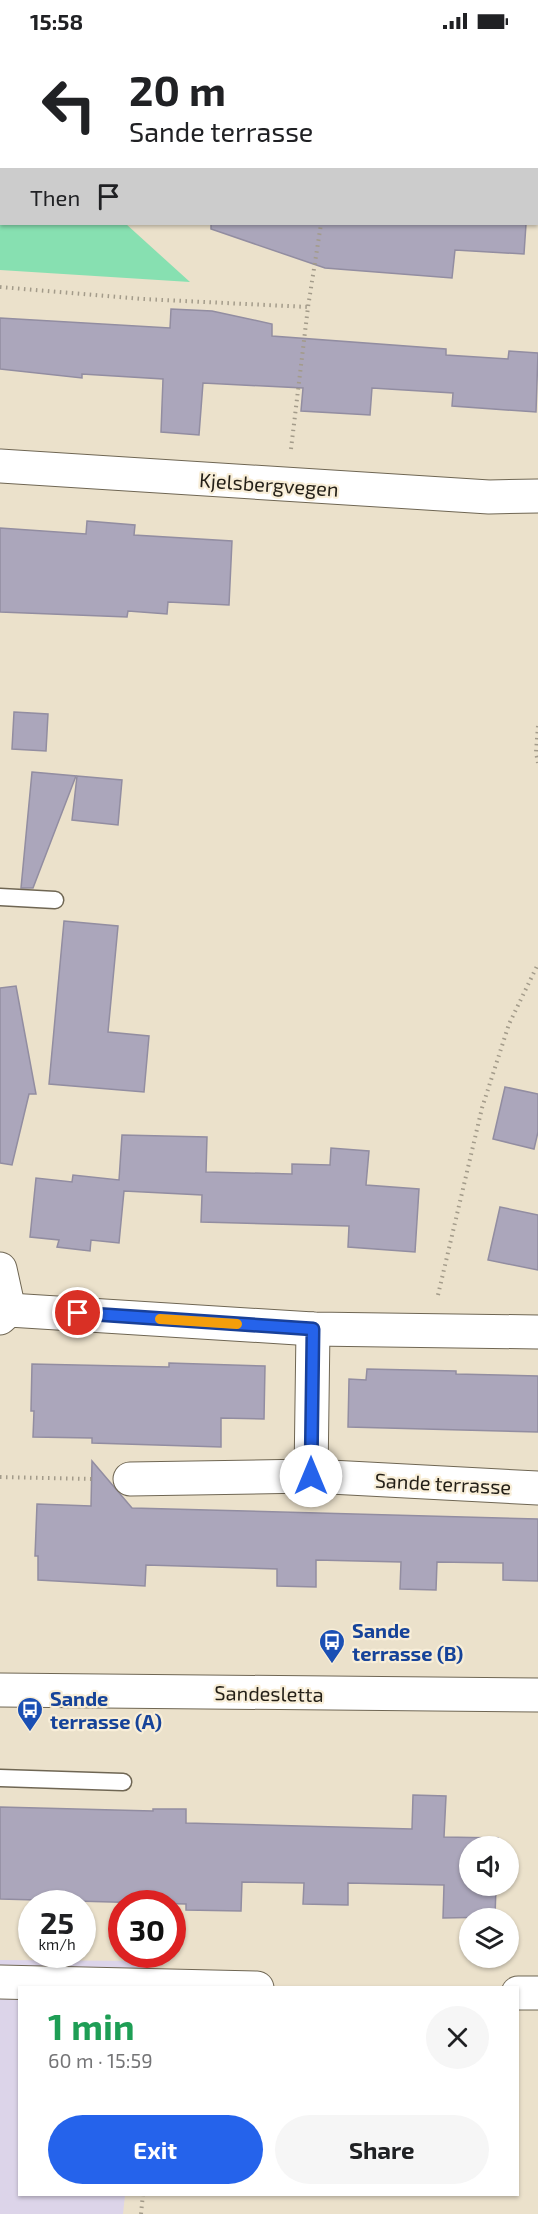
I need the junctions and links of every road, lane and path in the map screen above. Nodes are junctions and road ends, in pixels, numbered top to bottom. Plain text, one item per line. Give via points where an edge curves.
1 (321, 225) edge
2 (0, 287) edge
3 (308, 307) junction
4 (0, 466) edge
5 (286, 485) junction
6 (538, 496) edge
7 (538, 726) edge
8 (538, 763) edge
9 (0, 897) edge
10 (55, 900) dead end
11 (538, 964) edge
12 (0, 1269) edge
13 (4, 1314) edge
14 (313, 1329) junction
15 (429, 1331) junction
16 (538, 1332) edge
17 (311, 1476) junction
18 (0, 1477) edge
19 (130, 1479) joint
20 (538, 1488) edge
21 (0, 1690) edge
22 (538, 1695) edge
23 (0, 1778) edge
24 (123, 1782) dead end
25 (0, 1982) edge
26 (171, 1986) edge
27 (519, 1993) edge
28 (538, 1993) edge
29 (143, 2196) edge
30 (141, 2214) edge

1 - 3 path
2 - 3 path
3 - 5 path
4 - 5 street, Kjelsbergvegen
5 - 6 street, Kjelsbergvegen via 489,497
7 - 8 path
9 - 10 lane
11 - 15 path via 509,1024 482,1108
12 - 13 street
13 - 14 street
14 - 15 street
14 - 17 street
15 - 16 street
17 - 19 street, Sande terrasse
17 - 20 street, Sande terrasse
18 - 19 path
21 - 22 street, Sandesletta
23 - 24 lane
25 - 26 street
27 - 28 street
29 - 30 path

